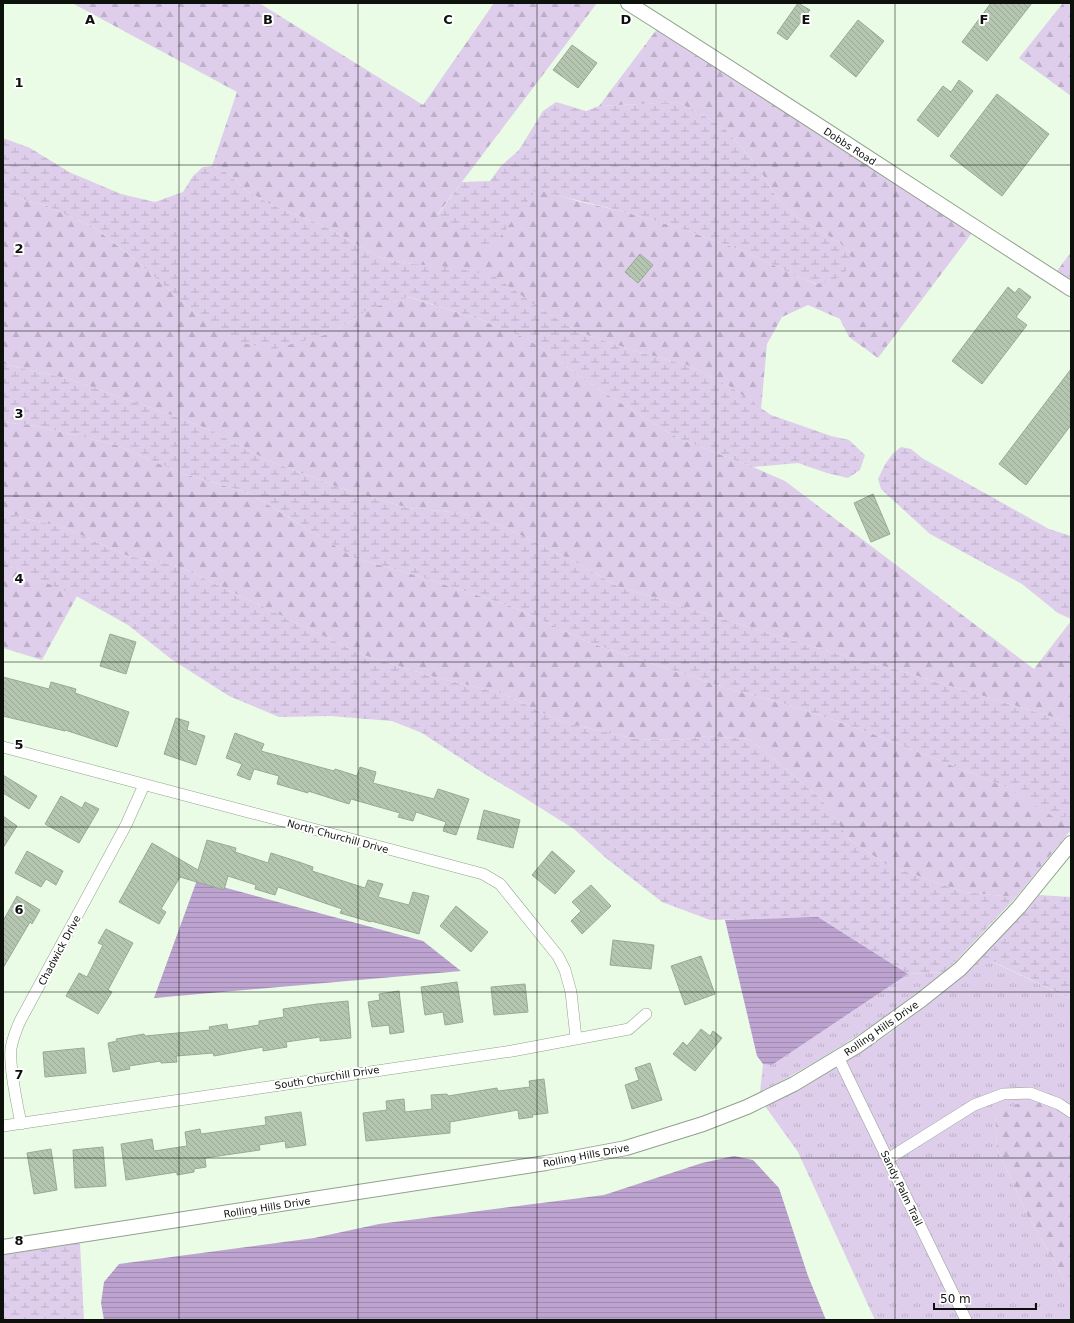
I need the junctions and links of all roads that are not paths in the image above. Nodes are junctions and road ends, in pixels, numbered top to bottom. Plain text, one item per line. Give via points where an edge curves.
1 (628, 3) edge
2 (1071, 289) edge
3 (3, 747) edge
4 (144, 785) junction
5 (1071, 843) edge
6 (646, 1014) dead end
7 (576, 1038) junction
8 (838, 1057) junction
9 (1071, 1112) edge
10 (21, 1124) junction
11 (3, 1126) edge
12 (888, 1160) junction
13 (3, 1248) edge
14 (966, 1320) edge

1 - 2 street, Dobbs Road
3 - 4 street, North Churchill Drive
4 - 7 street, North Churchill Drive via 484,874 500,884 558,956 571,992
4 - 10 street, Chadwick Drive via 126,825 14,1035 11,1064
5 - 8 street, Rolling Hills Drive via 1019,907 960,969 885,1027
6 - 7 street, South Churchill Drive via 630,1029
7 - 10 street, South Churchill Drive via 512,1051
8 - 12 street, Sandy Palm Trail
8 - 13 street, Rolling Hills Drive via 794,1084 747,1106 703,1124 626,1148 538,1165
9 - 12 street via 1059,1104 1030,1093 1002,1094 974,1105
10 - 11 street, South Churchill Drive
12 - 14 street, Sandy Palm Trail

